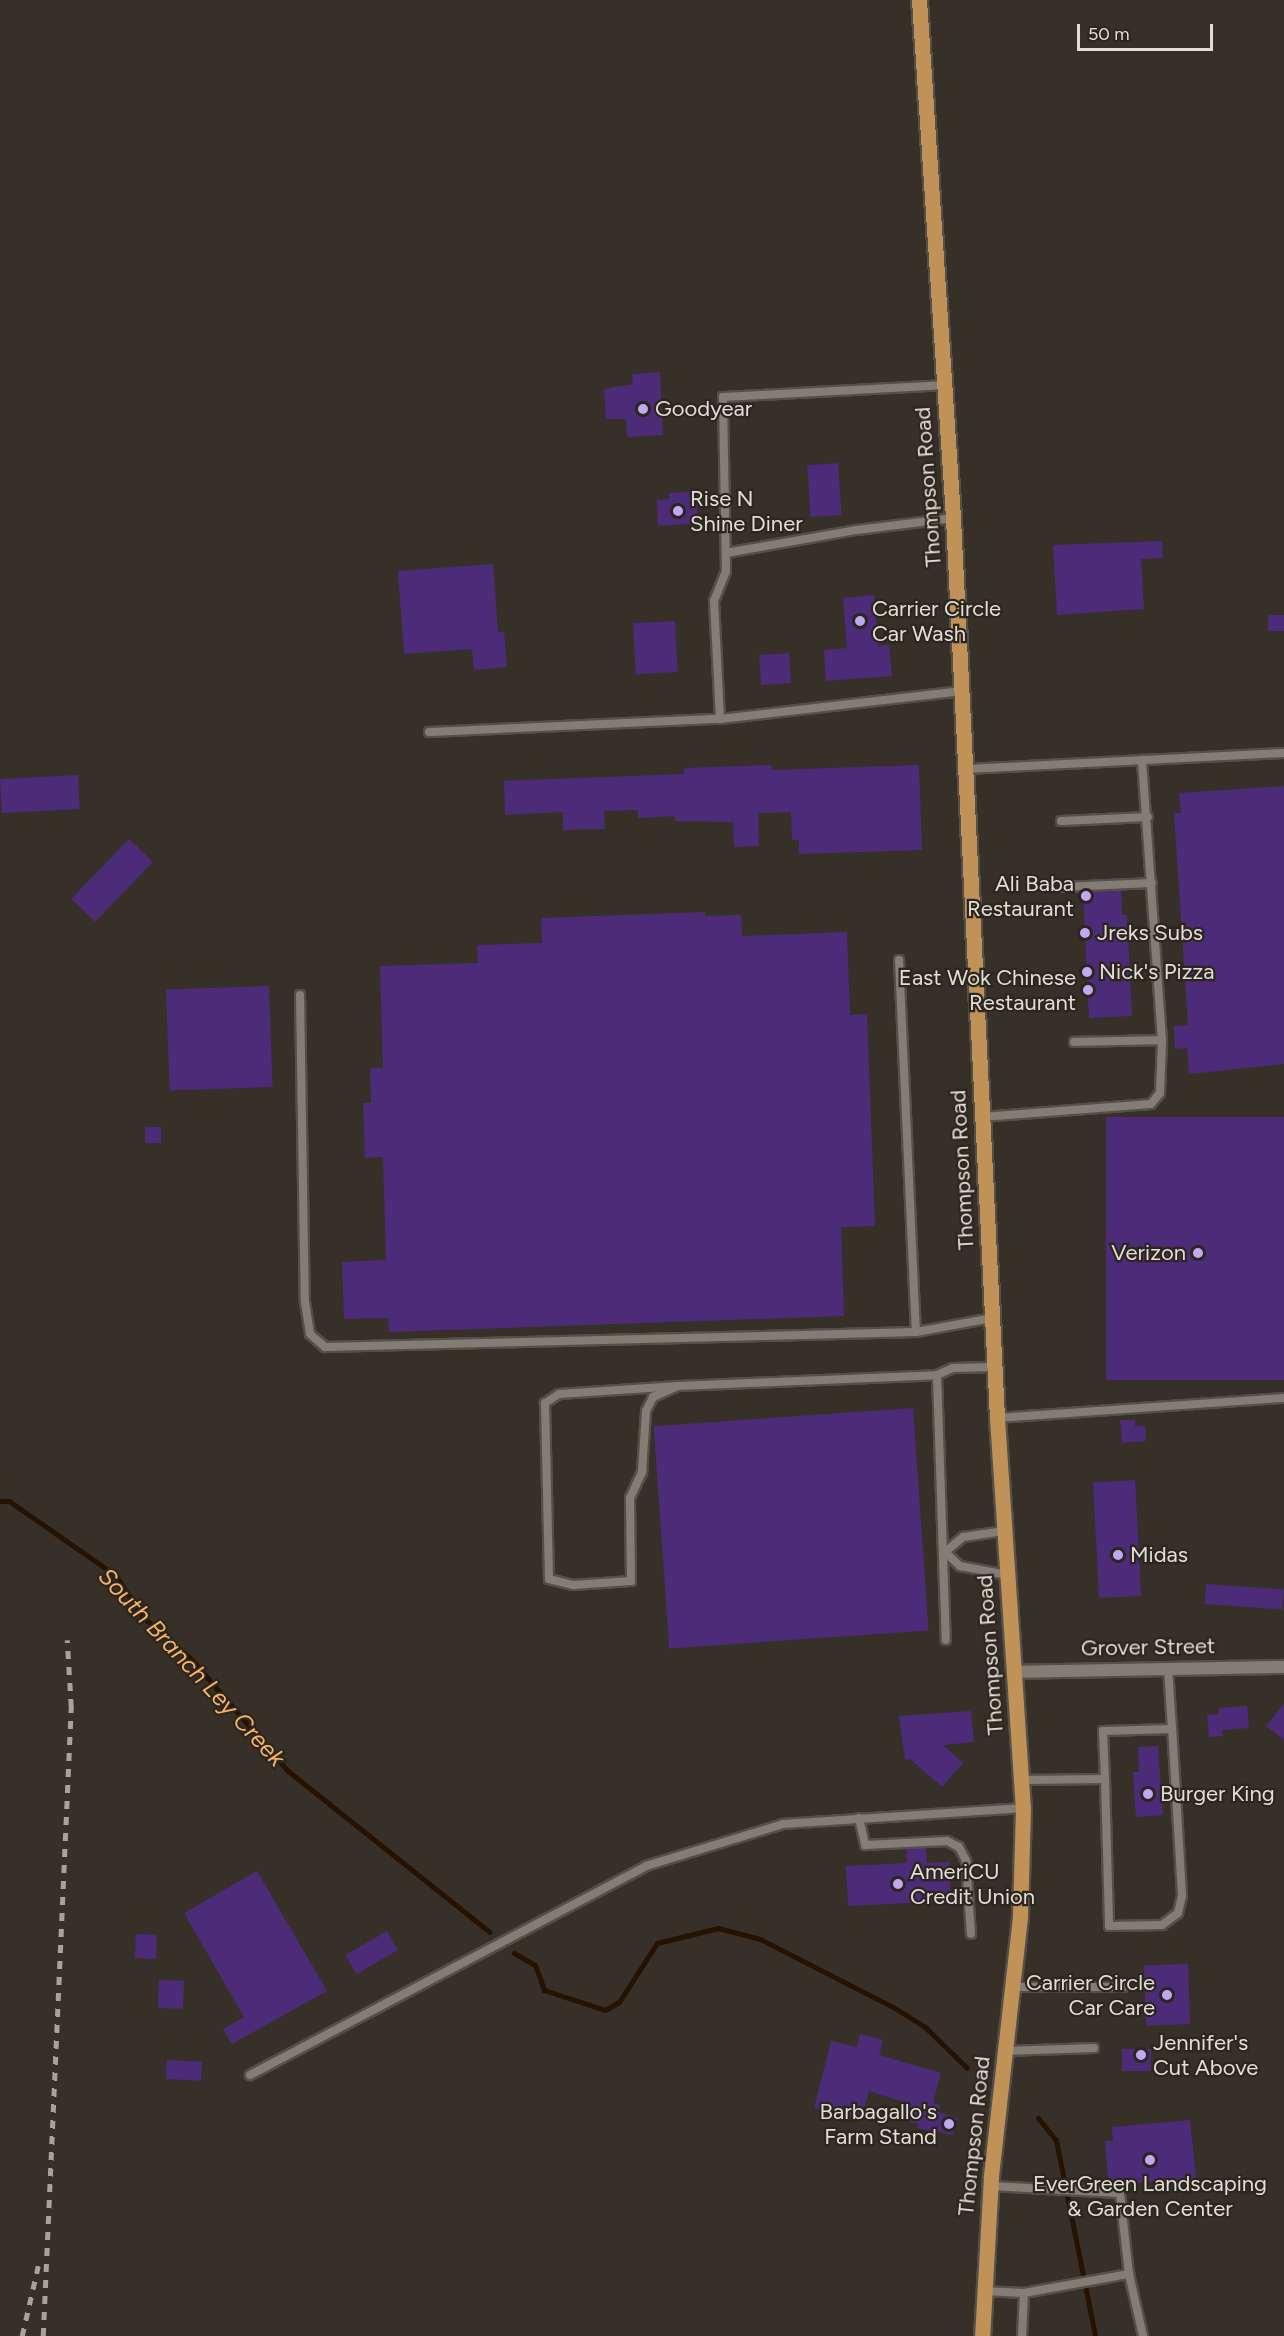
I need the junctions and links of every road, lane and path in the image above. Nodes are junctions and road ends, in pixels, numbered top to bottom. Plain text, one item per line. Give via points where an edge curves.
1 (919, 0) edge
2 (943, 386) junction
3 (953, 518) junction
4 (726, 553) junction
5 (963, 691) junction
6 (720, 719) junction
7 (429, 732) dead end
8 (1284, 753) edge
9 (1142, 760) junction
10 (966, 769) junction
11 (1148, 817) junction
12 (1061, 821) dead end
13 (1152, 883) junction
14 (1064, 887) dead end
15 (899, 960) dead end
16 (300, 995) dead end
17 (1162, 1040) junction
18 (1074, 1042) dead end
19 (982, 1117) junction
20 (992, 1318) junction
21 (916, 1332) junction
22 (995, 1367) junction
23 (937, 1374) junction
24 (678, 1386) junction
25 (1284, 1398) edge
26 (998, 1418) junction
27 (1004, 1531) junction
28 (945, 1552) junction
29 (1007, 1575) junction
30 (946, 1640) dead end
31 (1168, 1667) junction
32 (1284, 1667) edge
33 (1012, 1672) junction
34 (1172, 1729) junction
35 (1105, 1779) junction
36 (1021, 1780) junction
37 (1023, 1808) junction
38 (859, 1818) junction
39 (971, 1934) dead end
40 (1012, 1987) junction
41 (1123, 1987) dead end
42 (1094, 2048) dead end
43 (1005, 2051) junction
44 (250, 2075) dead end
45 (990, 2186) junction
46 (1130, 2274) junction
47 (983, 2291) junction
48 (1024, 2293) junction
49 (982, 2336) edge
50 (1022, 2336) edge
51 (1143, 2336) edge

1 - 2 main road, Thompson Road
2 - 3 main road, Thompson Road
2 - 4 lane via 723,397
3 - 4 lane
3 - 5 main road, Thompson Road
4 - 6 lane via 726,571 714,601
5 - 6 lane
5 - 10 main road, Thompson Road
6 - 7 lane
8 - 9 lane
9 - 10 lane
9 - 11 lane
10 - 19 main road, Thompson Road
11 - 12 lane
11 - 13 lane
13 - 14 lane
13 - 17 lane
15 - 21 lane
16 - 21 lane via 305,1302 310,1334 325,1347
17 - 18 lane
17 - 19 lane via 1160,1093 1151,1104
19 - 20 main road, Thompson Road
20 - 21 lane
20 - 22 main road, Thompson Road
22 - 23 lane via 953,1368
22 - 26 main road, Thompson Road
23 - 24 lane
23 - 28 lane
24 - 24 lane via 653,1396 646,1411 642,1472 630,1498 631,1581 573,1585 549,1579 545,1403 559,1394
25 - 26 lane
26 - 27 main road, Thompson Road
27 - 28 lane via 963,1537
27 - 29 main road, Thompson Road
28 - 29 lane via 960,1566
28 - 30 lane
29 - 33 main road, Thompson Road
31 - 32 street, Grover Street
31 - 33 street, Grover Street
31 - 34 lane
33 - 36 main road, Thompson Road
34 - 35 lane via 1103,1731
34 - 35 lane via 1182,1895 1178,1913 1162,1925 1109,1926
35 - 36 lane
36 - 37 main road, Thompson Road
37 - 38 lane
37 - 40 main road, Thompson Road via 1020,1917
38 - 39 lane via 866,1845 947,1841 959,1846 966,1861
38 - 44 lane via 783,1824 646,1866
40 - 41 lane
40 - 43 main road, Thompson Road
42 - 43 lane
43 - 45 main road, Thompson Road
45 - 46 lane via 1120,2193
45 - 47 main road, Thompson Road
46 - 48 lane
46 - 51 lane
47 - 48 lane
47 - 49 main road, Thompson Road
48 - 50 lane

